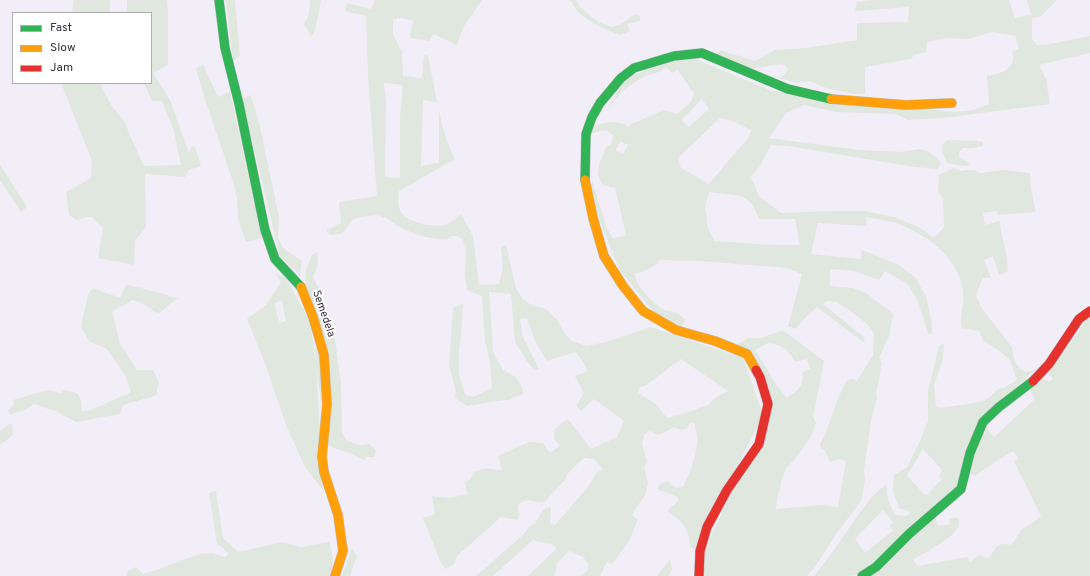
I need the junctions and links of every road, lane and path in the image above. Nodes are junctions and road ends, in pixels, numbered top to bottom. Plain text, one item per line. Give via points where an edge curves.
1 (219, 0) edge
2 (952, 103) dead end
3 (1090, 311) edge
4 (335, 576) edge
5 (699, 576) edge
6 (862, 576) edge

1 - 4 street, Semedela via 225,48 265,230 275,259 301,287 324,355 327,404 322,457 324,472 338,515 343,551
2 - 5 street via 906,105 832,99 788,89 702,53 674,56 634,68 621,78 592,117 586,134 585,183 604,256 643,312 676,330 715,341 747,354 760,377 768,404 759,444 727,490 707,527 700,551
3 - 6 street via 1079,319 1050,364 1035,380 983,422 970,453 961,489 909,534 876,567

